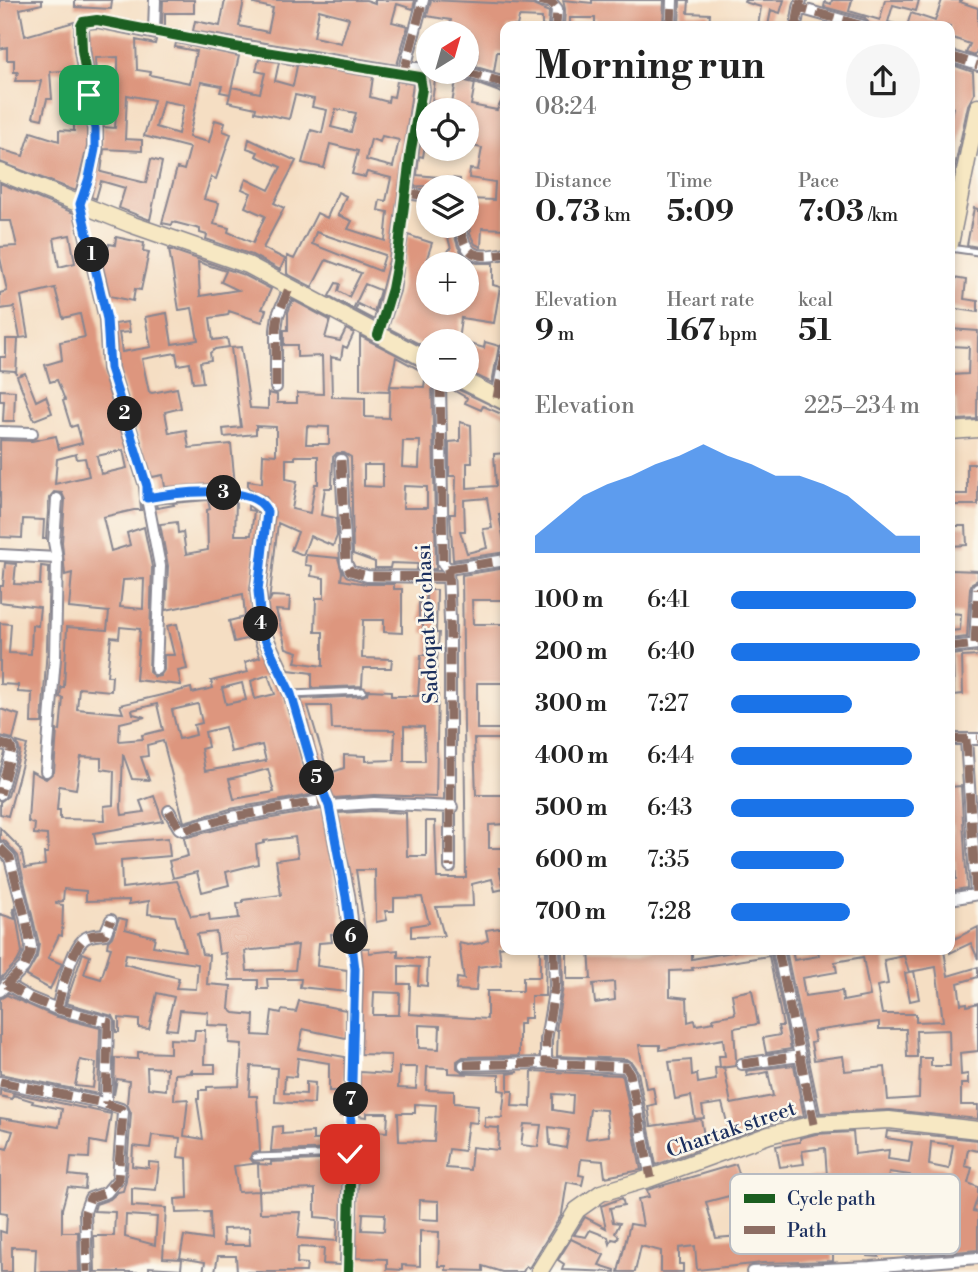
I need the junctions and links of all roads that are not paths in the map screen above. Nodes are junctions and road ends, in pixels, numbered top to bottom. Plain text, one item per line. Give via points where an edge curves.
1 (155, 0) edge
2 (423, 0) edge
3 (539, 0) edge
4 (672, 0) edge
5 (800, 4) edge
6 (556, 21) edge
7 (671, 21) edge
8 (849, 21) edge
9 (154, 32) junction
10 (955, 58) edge
11 (978, 65) edge
12 (416, 70) edge
13 (404, 72) junction
14 (480, 76) edge
15 (500, 81) edge
16 (978, 107) edge
17 (0, 172) edge
18 (405, 193) junction
19 (416, 194) edge
20 (80, 204) junction
21 (955, 221) edge
22 (462, 238) edge
23 (955, 247) edge
24 (978, 252) edge
25 (500, 254) edge
26 (290, 286) junction
27 (378, 335) junction
28 (416, 354) edge
29 (276, 387) dead end
30 (479, 388) edge
31 (440, 392) edge
32 (500, 399) edge
33 (978, 429) edge
34 (955, 431) edge
35 (0, 432) edge
36 (32, 433) dead end
37 (341, 460) dead end
38 (147, 498) junction
39 (57, 499) dead end
40 (0, 555) edge
41 (57, 558) junction
42 (500, 561) edge
43 (448, 573) junction
44 (978, 588) edge
45 (977, 644) edge
46 (955, 646) edge
47 (156, 669) dead end
48 (363, 691) dead end
49 (291, 694) junction
50 (966, 738) junction
51 (955, 739) edge
52 (978, 739) edge
53 (0, 744) edge
54 (46, 771) dead end
55 (0, 794) edge
56 (328, 803) junction
57 (452, 807) junction
58 (169, 811) dead end
59 (0, 848) edge
60 (450, 867) dead end
61 (977, 894) edge
62 (955, 898) edge
63 (111, 920) dead end
64 (554, 955) edge
65 (779, 955) edge
66 (3, 987) edge
67 (57, 1009) junction
68 (800, 1056) junction
69 (546, 1062) junction
70 (742, 1064) dead end
71 (464, 1065) dead end
72 (0, 1082) edge
73 (106, 1104) junction
74 (814, 1124) junction
75 (978, 1130) edge
76 (350, 1154) junction
77 (255, 1157) dead end
78 (651, 1178) junction
79 (978, 1258) edge
80 (812, 1271) edge
81 (87, 1272) edge
82 (348, 1272) edge
83 (539, 1272) edge
84 (752, 1272) edge

1 - 9 street
2 - 13 street
3 - 6 street via 557,9
4 - 7 street
5 - 8 street
9 - 13 street
9 - 20 street via 97,20 80,26 95,149
10 - 11 street
12 - 13 street
13 - 18 street via 420,77 422,89
14 - 15 street
16 - 21 street
17 - 20 street
18 - 19 street
18 - 27 street via 392,289
20 - 26 street via 248,264
20 - 38 street via 107,319 110,368
22 - 25 street via 472,254
23 - 24 lane
26 - 27 street
26 - 29 street via 278,315
27 - 28 street
30 - 32 street
31 - 43 street, Sadoqat koʻchasi via 443,563
33 - 34 street
35 - 36 street
37 - 43 street via 345,563 350,571 367,576
38 - 47 street via 160,566
38 - 49 street via 225,493 257,500 265,507 258,591 262,633
39 - 41 street
40 - 41 street
41 - 54 street
42 - 43 street
43 - 57 street, Sadoqat koʻchasi
44 - 45 street
45 - 46 street
48 - 49 lane
49 - 56 street
50 - 51 street
50 - 52 street
50 - 61 street
53 - 55 street via 12,750
56 - 57 street
56 - 58 street via 232,817 183,830
56 - 76 street via 355,969
57 - 60 street, Sadoqat koʻchasi
59 - 66 street via 10,858 30,946 24,967
61 - 62 street
63 - 67 street via 105,934 82,941
64 - 69 street
65 - 68 street
66 - 67 street
67 - 73 street via 109,1023
68 - 70 street
68 - 74 street
69 - 71 street
69 - 78 street via 626,1067
72 - 73 street
73 - 81 street via 123,1112 118,1179 111,1189 90,1198 85,1212
74 - 75 street, Chartak street via 889,1120
74 - 78 street, Chartak street via 769,1135
76 - 77 lane
76 - 82 street
78 - 83 street, Chartak street via 601,1193 578,1210
79 - 80 street
80 - 84 street

